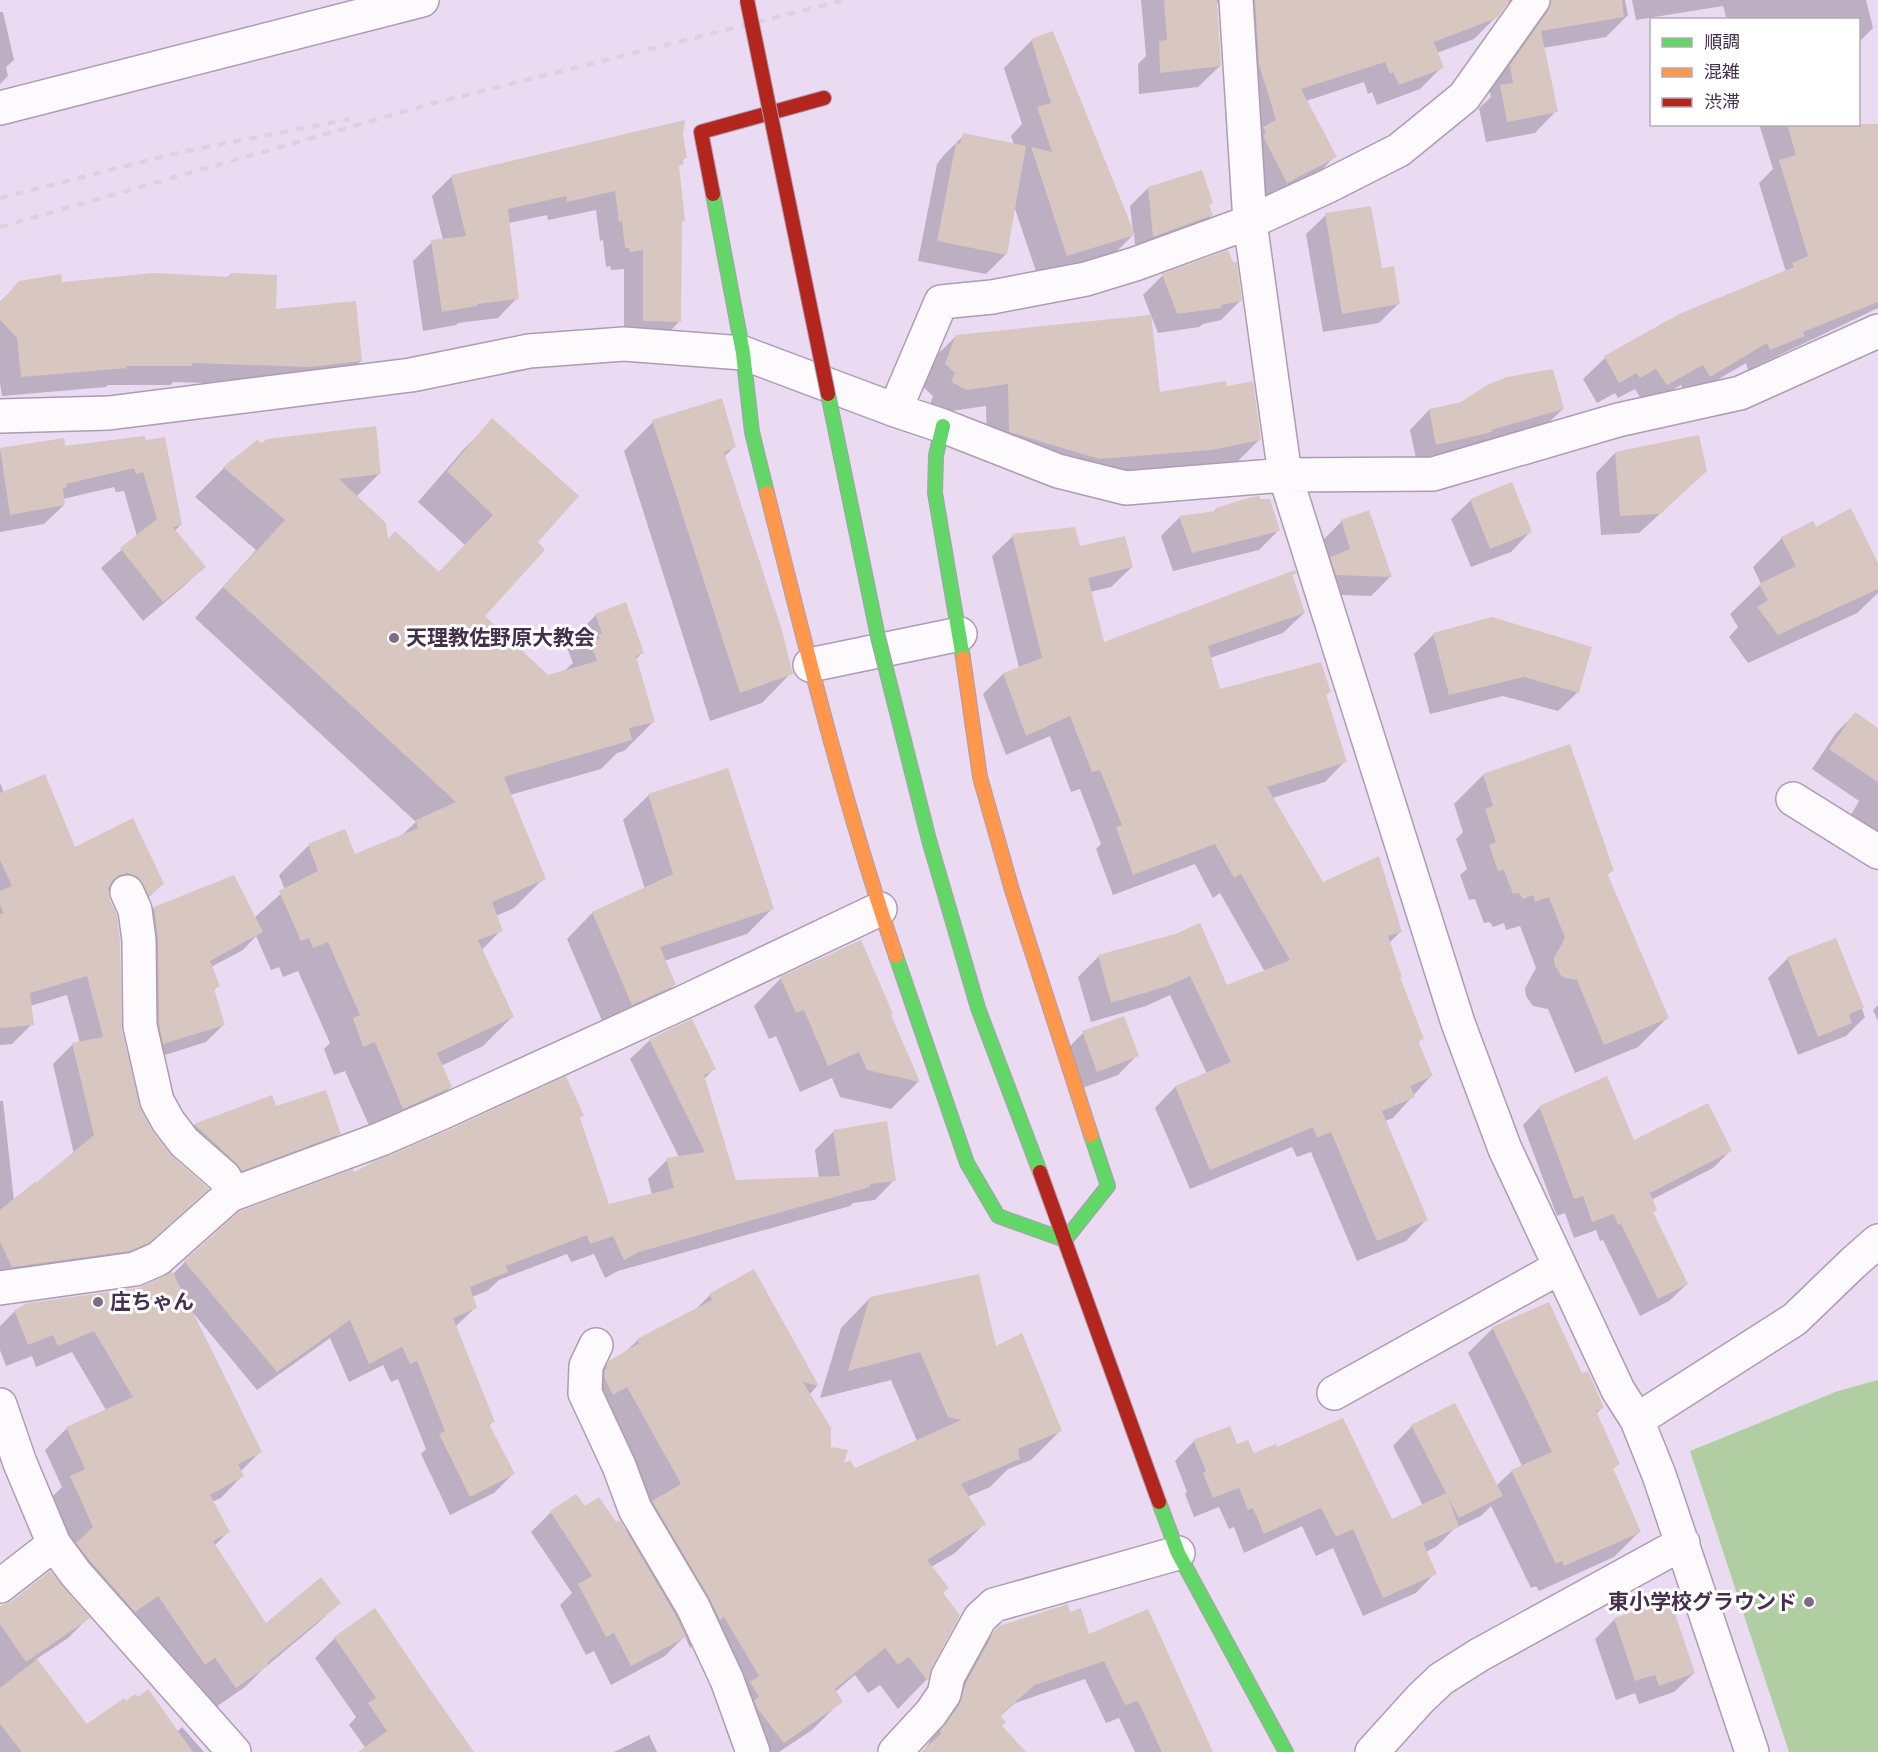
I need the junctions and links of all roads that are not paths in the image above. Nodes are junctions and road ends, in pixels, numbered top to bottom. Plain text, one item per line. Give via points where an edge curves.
1 (422, 0) edge
2 (747, 0) edge
3 (1236, 0) edge
4 (1533, 0) edge
5 (824, 99) dead end
6 (0, 108) edge
7 (1250, 222) junction
8 (1878, 331) edge
9 (743, 353) junction
10 (895, 410) junction
11 (0, 416) edge
12 (943, 426) junction
13 (1284, 475) junction
14 (960, 634) junction
15 (810, 665) junction
16 (1793, 799) dead end
17 (1878, 852) edge
18 (127, 892) dead end
19 (880, 909) junction
20 (234, 1193) junction
21 (1065, 1240) junction
22 (1878, 1241) edge
23 (1560, 1267) junction
24 (0, 1288) edge
25 (596, 1345) dead end
26 (1334, 1393) dead end
27 (0, 1405) edge
28 (1637, 1420) junction
29 (1683, 1543) junction
30 (54, 1544) junction
31 (1178, 1553) junction
32 (0, 1586) edge
33 (234, 1752) edge
34 (753, 1752) edge
35 (895, 1752) edge
36 (1286, 1752) edge
37 (1372, 1752) edge
38 (1752, 1752) edge

1 - 6 street
2 - 21 street, bridge via 878,637 929,840 978,1008
3 - 7 street
4 - 7 street via 1464,97 1399,150
5 - 9 street via 701,132
7 - 10 street via 1086,279 992,297 941,302
7 - 13 street
8 - 13 street via 1740,393 1618,420 1433,474
9 - 10 street
9 - 11 street via 624,344 530,351 411,375 109,413
9 - 15 street via 752,432
10 - 12 street
12 - 13 street via 1058,471 1126,488
12 - 14 street via 936,455 935,493
13 - 23 street via 1458,1023 1505,1149
14 - 15 street
14 - 21 street via 980,777 1012,890 1108,1186
15 - 19 street
16 - 17 street
18 - 20 street via 135,910 139,939 140,1026 157,1101 184,1142 224,1177
19 - 20 street via 441,1113
19 - 21 street via 967,1163 998,1216
20 - 24 street via 159,1259 135,1269
21 - 31 street
22 - 28 street via 1795,1320
23 - 26 street
23 - 28 street via 1618,1390
25 - 34 street via 586,1366 585,1393 635,1509 693,1607 727,1680
27 - 30 street
28 - 29 street
29 - 37 street via 1451,1673 1420,1699
29 - 38 street
30 - 32 street
30 - 33 street
31 - 35 street via 994,1605 980,1618 948,1676 944,1694
31 - 36 street

